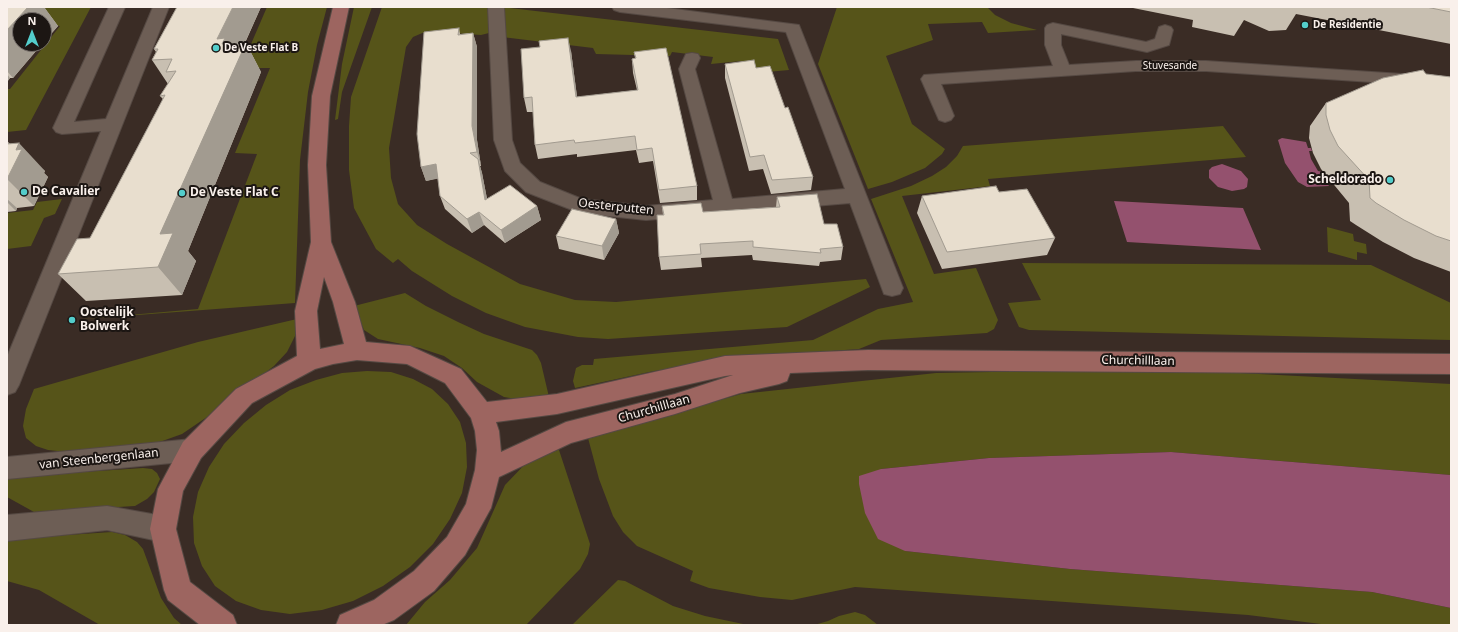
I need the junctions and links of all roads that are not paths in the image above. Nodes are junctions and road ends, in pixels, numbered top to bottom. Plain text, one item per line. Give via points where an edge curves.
1 (117, 7) edge
2 (161, 7) edge
3 (340, 7) edge
4 (496, 7) edge
5 (620, 7) edge
6 (1165, 30) dead end
7 (692, 58) dead end
8 (1063, 70) junction
9 (1451, 85) edge
10 (945, 116) dead end
11 (113, 124) junction
12 (857, 195) junction
13 (724, 207) junction
14 (321, 242) junction
15 (892, 288) dead end
16 (357, 351) junction
17 (309, 362) junction
18 (825, 363) junction
19 (1451, 364) edge
20 (7, 385) edge
21 (481, 413) junction
22 (192, 450) junction
23 (7, 468) edge
24 (488, 470) junction
25 (7, 528) edge
26 (163, 529) junction
27 (383, 617) edge
28 (223, 625) edge
29 (350, 625) edge

1 - 11 street via 62,128
2 - 11 street
3 - 14 main road via 321,96 317,165
4 - 13 street, Oesterputten via 502,140 512,166 533,187 580,206 646,213
5 - 12 street via 793,28
6 - 8 street via 1163,42 1147,47 1053,28 1053,45
7 - 13 street via 687,69
8 - 9 street, Stuvesande via 1206,66 1417,80
8 - 10 street, Stuvesande via 930,79
11 - 20 street
12 - 13 street, Oesterputten
12 - 15 street
14 - 16 main road via 344,302
14 - 17 main road via 306,311
16 - 17 main road
16 - 21 main road via 410,355 453,376
17 - 22 main road via 244,396
18 - 19 main road, Churchilllaan via 868,360 1008,360
18 - 21 main road, Churchilllaan via 726,366 557,404
18 - 24 main road, Churchilllaan via 740,383 566,433
21 - 24 main road via 487,431
22 - 23 street, van Steenbergenlaan
22 - 26 main road via 171,489
24 - 27 main road via 478,508 456,546 424,581
25 - 26 street via 107,518
26 - 28 main road via 178,590
27 - 29 main road

